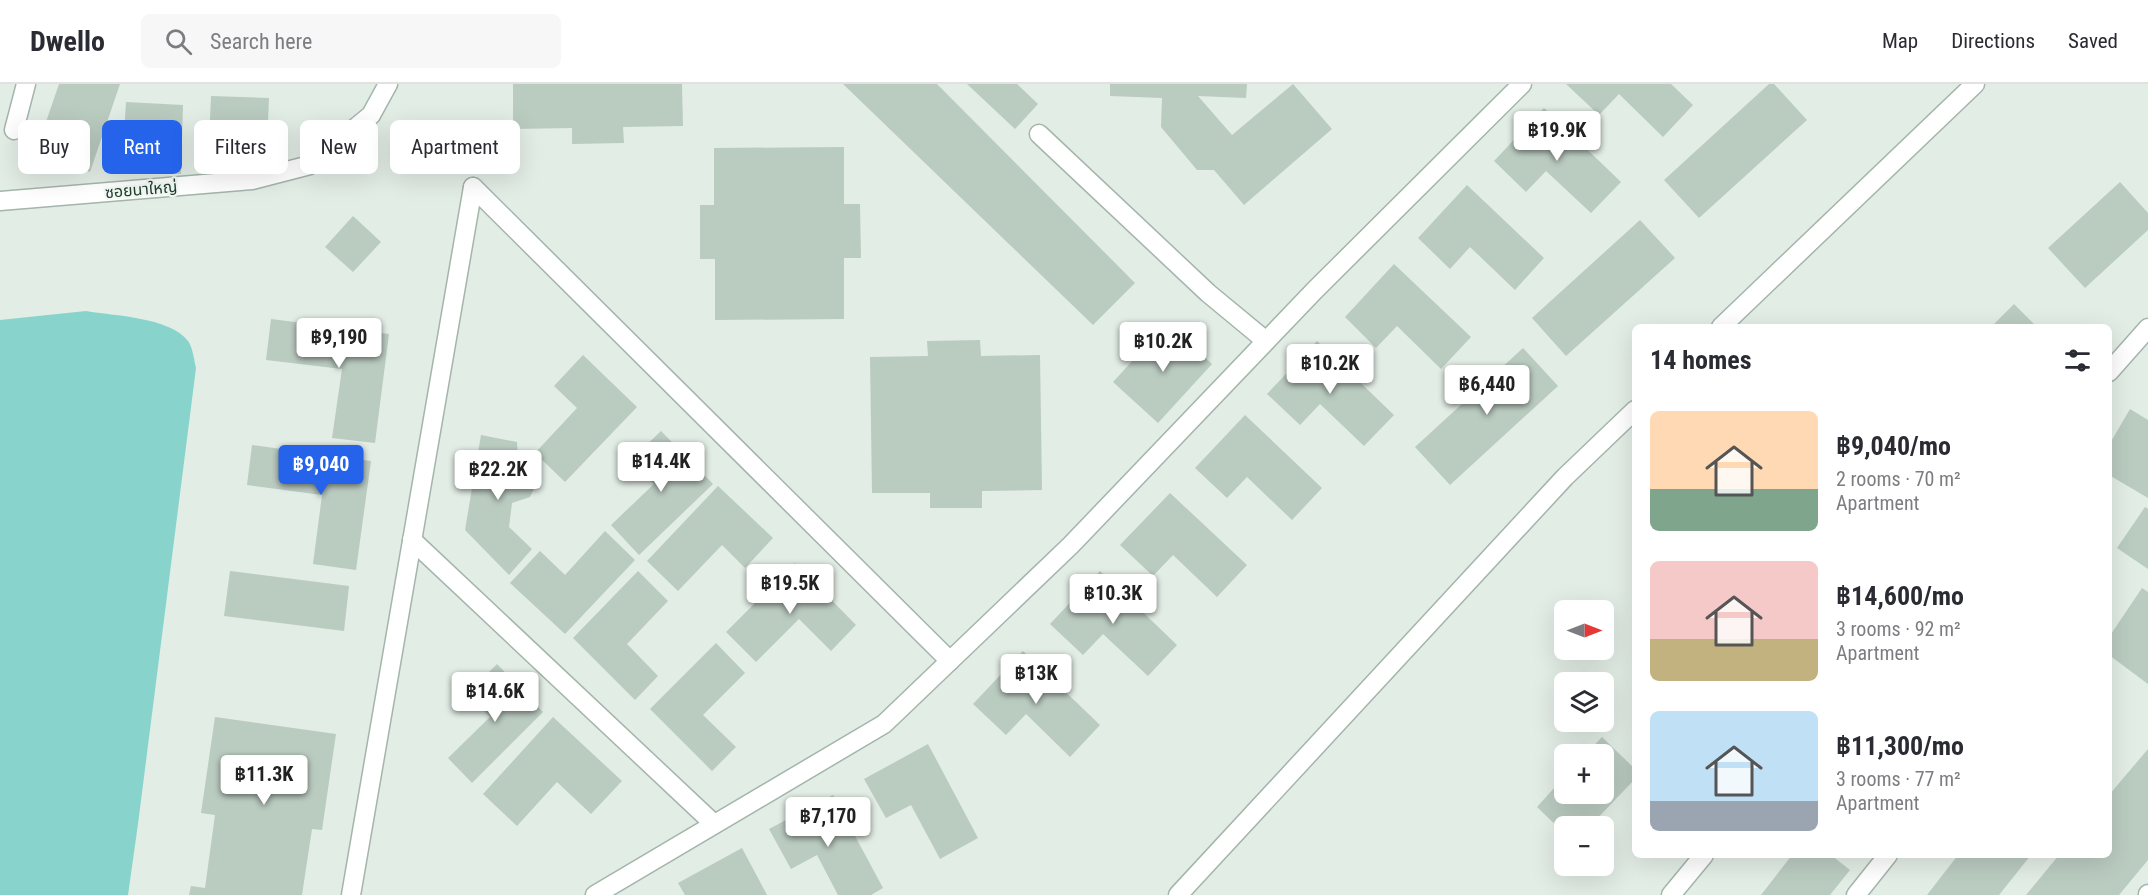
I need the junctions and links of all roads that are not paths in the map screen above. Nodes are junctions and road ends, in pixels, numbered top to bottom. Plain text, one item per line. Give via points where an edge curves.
1 (26, 84) edge
2 (388, 84) edge
3 (1522, 84) edge
4 (1975, 84) edge
5 (14, 129) dead end
6 (1039, 134) dead end
7 (0, 201) edge
8 (1724, 324) edge
9 (2148, 328) edge
10 (1266, 341) junction
11 (2112, 369) edge
12 (1632, 413) edge
13 (412, 540) junction
14 (950, 661) junction
15 (714, 824) junction
16 (1702, 858) edge
17 (1886, 858) edge
18 (351, 895) edge
19 (595, 895) edge
20 (1178, 895) edge
21 (1671, 895) edge
22 (1856, 895) edge

1 - 5 street
2 - 7 street, ซอยนาใหญ่ via 371,115 310,165 252,180
3 - 10 street
4 - 8 street
6 - 10 street via 1208,293
9 - 11 street
10 - 14 street via 1071,545
12 - 20 street via 1565,477
13 - 14 street via 473,187
13 - 15 street
13 - 18 street
14 - 15 street via 884,724
15 - 19 street
16 - 21 street
17 - 22 street

